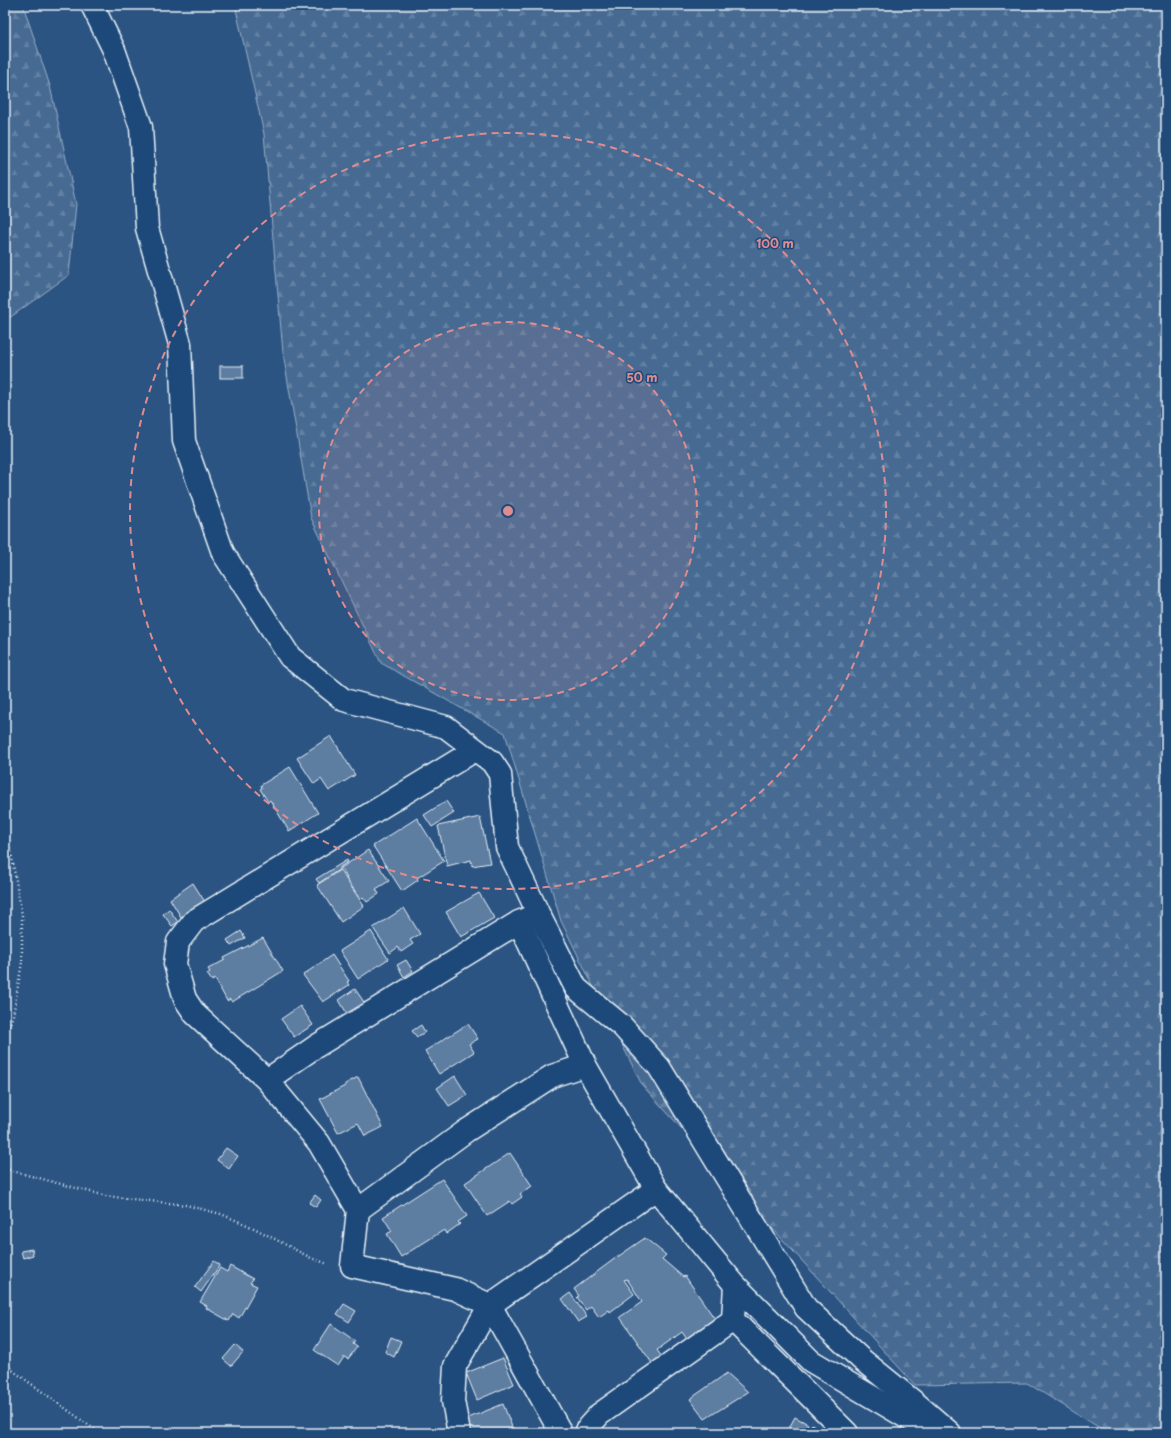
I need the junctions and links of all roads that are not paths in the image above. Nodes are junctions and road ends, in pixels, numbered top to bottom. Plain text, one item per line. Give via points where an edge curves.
1 (92, 5) edge
2 (475, 750) junction
3 (529, 918) junction
4 (585, 1065) junction
5 (267, 1080) junction
6 (656, 1189) junction
7 (358, 1210) junction
8 (734, 1285) junction
9 (490, 1305) junction
10 (733, 1320) junction
11 (459, 1433) edge
12 (561, 1433) edge
13 (586, 1433) edge
14 (847, 1433) edge
15 (933, 1433) edge
16 (950, 1433) edge

1 - 2 street via 114,50 141,127 148,228 180,344 184,441 224,553 290,657 344,700 446,727
2 - 3 street via 492,762 500,774 507,847
2 - 5 street via 194,921 178,942 175,964 185,999 195,1014
3 - 4 street
3 - 5 street via 315,1046
3 - 16 street via 576,988 622,1026 659,1067 806,1308 861,1359
4 - 6 street
4 - 7 street via 552,1076 466,1132
5 - 7 street via 319,1143
6 - 8 street
6 - 9 street
7 - 9 street via 352,1266 455,1289
8 - 10 street
8 - 15 street via 811,1362
9 - 11 street via 455,1366 453,1401
9 - 12 street
10 - 13 street via 600,1414
10 - 14 street

